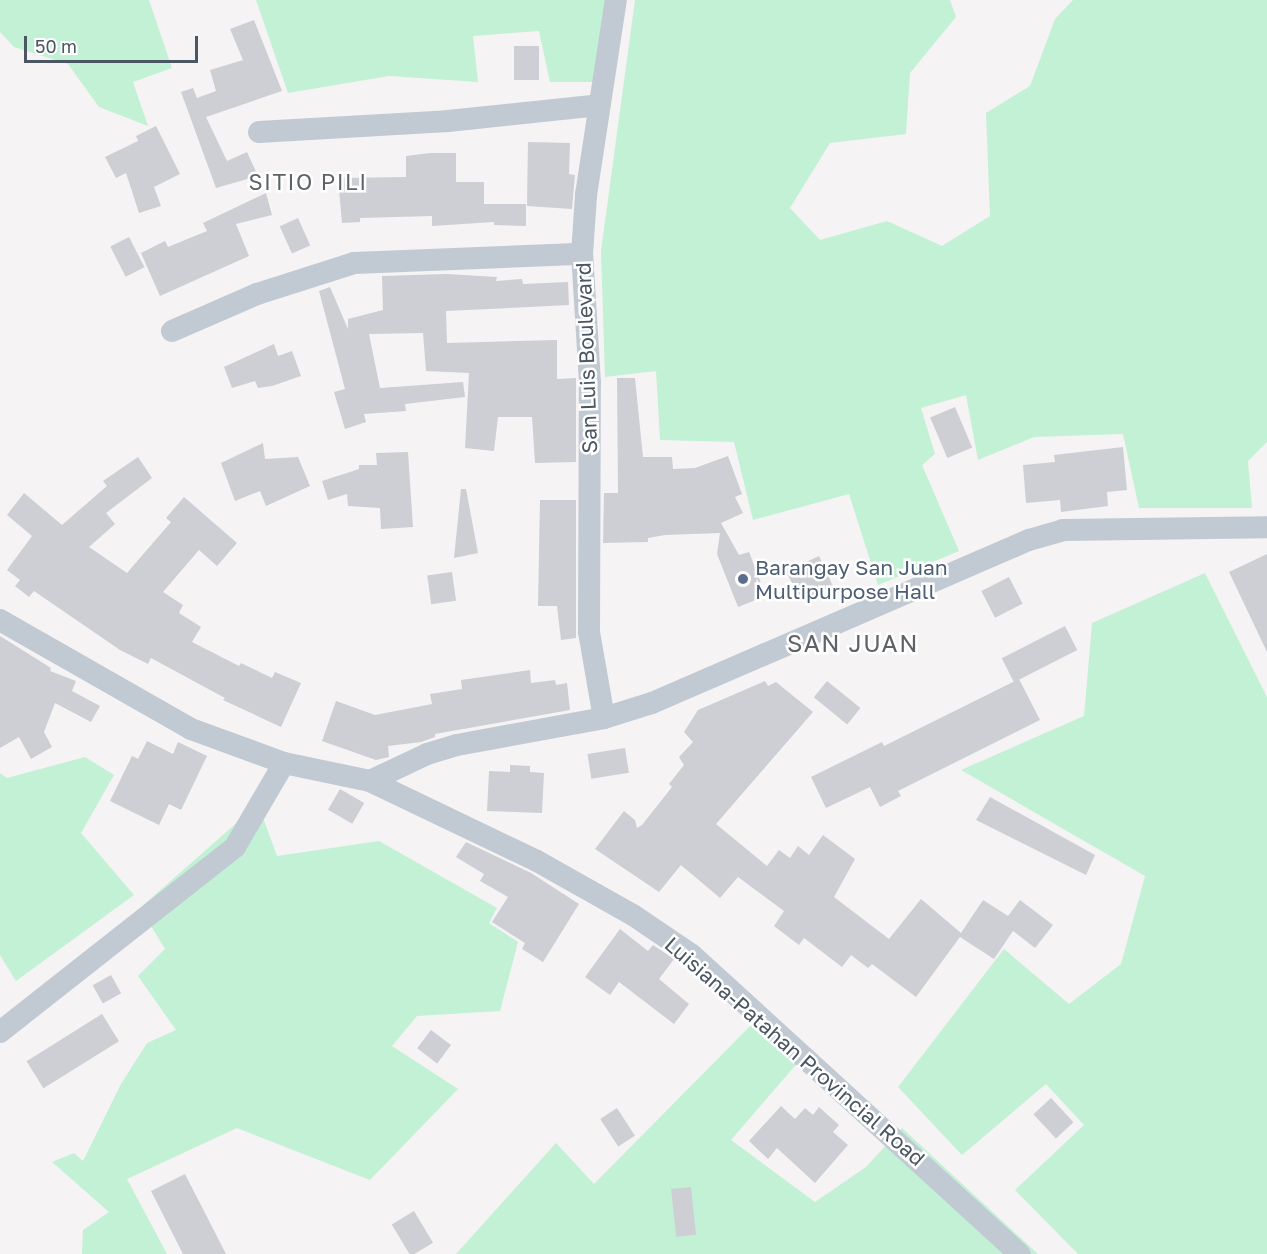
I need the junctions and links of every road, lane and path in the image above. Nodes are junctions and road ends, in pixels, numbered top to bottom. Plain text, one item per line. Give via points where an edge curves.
1 (616, 0) edge
2 (599, 105) junction
3 (259, 132) dead end
4 (582, 254) junction
5 (172, 331) dead end
6 (1267, 527) edge
7 (0, 620) edge
8 (604, 718) junction
9 (284, 763) junction
10 (370, 781) junction
11 (0, 1032) edge
12 (1020, 1254) edge

1 - 2 street, San Luis Boulevard
2 - 3 street via 448,121
2 - 4 street, San Luis Boulevard
4 - 5 street via 354,263 279,286
4 - 8 street, San Luis Boulevard via 590,383 589,632
6 - 8 street via 1063,530 1029,540 652,703
7 - 9 street, Luisiana-Patahan Provincial Road via 191,729
8 - 10 street via 511,732 447,748
9 - 10 street, Luisiana-Patahan Provincial Road
9 - 11 street via 235,847
10 - 12 street, Luisiana-Patahan Provincial Road via 537,861 633,915 692,955

